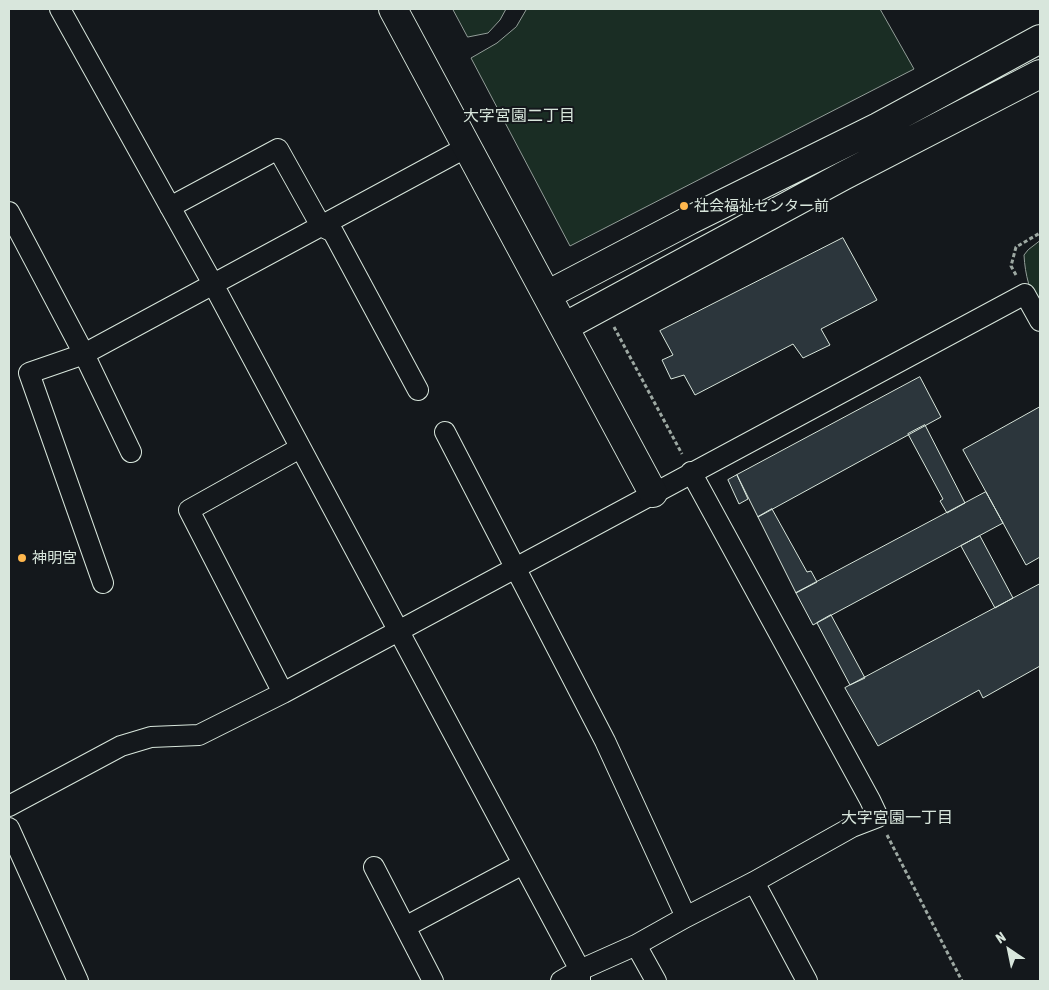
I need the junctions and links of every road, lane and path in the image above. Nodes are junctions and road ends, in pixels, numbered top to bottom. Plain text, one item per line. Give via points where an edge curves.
1 (60, 9) edge
2 (393, 9) edge
3 (1040, 39) edge
4 (1040, 74) edge
5 (467, 147) junction
6 (170, 206) junction
7 (9, 212) edge
8 (321, 226) junction
9 (1040, 233) edge
10 (213, 284) junction
11 (1024, 294) junction
12 (547, 295) junction
13 (1040, 321) edge
14 (613, 324) dead end
15 (564, 327) junction
16 (84, 354) junction
17 (418, 390) dead end
18 (445, 432) dead end
19 (300, 448) junction
20 (131, 452) dead end
21 (691, 472) junction
22 (654, 493) junction
23 (516, 568) junction
24 (103, 583) dead end
25 (398, 631) junction
26 (283, 693) junction
27 (9, 806) edge
28 (878, 817) junction
29 (9, 828) edge
30 (523, 864) junction
31 (374, 867) dead end
32 (754, 882) junction
33 (686, 917) junction
34 (405, 927) junction
35 (636, 945) junction
36 (580, 976) edge
37 (78, 981) edge
38 (433, 981) edge
39 (561, 981) edge
40 (656, 981) edge
41 (808, 981) edge
42 (962, 981) edge

1 - 6 street
2 - 5 street
3 - 12 street via 878,127
4 - 15 street
5 - 8 street
5 - 12 street
6 - 8 street via 278,149
6 - 10 street
7 - 16 street
8 - 10 street
8 - 17 street via 333,232
9 - 11 path via 1016,247 1011,266
10 - 16 street
10 - 19 street
11 - 13 street
11 - 21 street
12 - 15 street
14 - 21 path
15 - 22 street
16 - 20 street
16 - 24 street via 29,373
18 - 23 street
19 - 25 street
19 - 26 street via 189,510
21 - 22 street
21 - 28 street
22 - 23 street
23 - 25 street
23 - 33 street via 605,741
25 - 26 street
25 - 30 street
26 - 27 street via 199,735 151,736 121,746
28 - 32 street via 852,827
28 - 42 path
29 - 37 street
30 - 34 street
30 - 36 street
31 - 34 street
32 - 33 street
32 - 41 street
33 - 35 street
34 - 38 street
35 - 36 street
35 - 40 street
36 - 39 street

